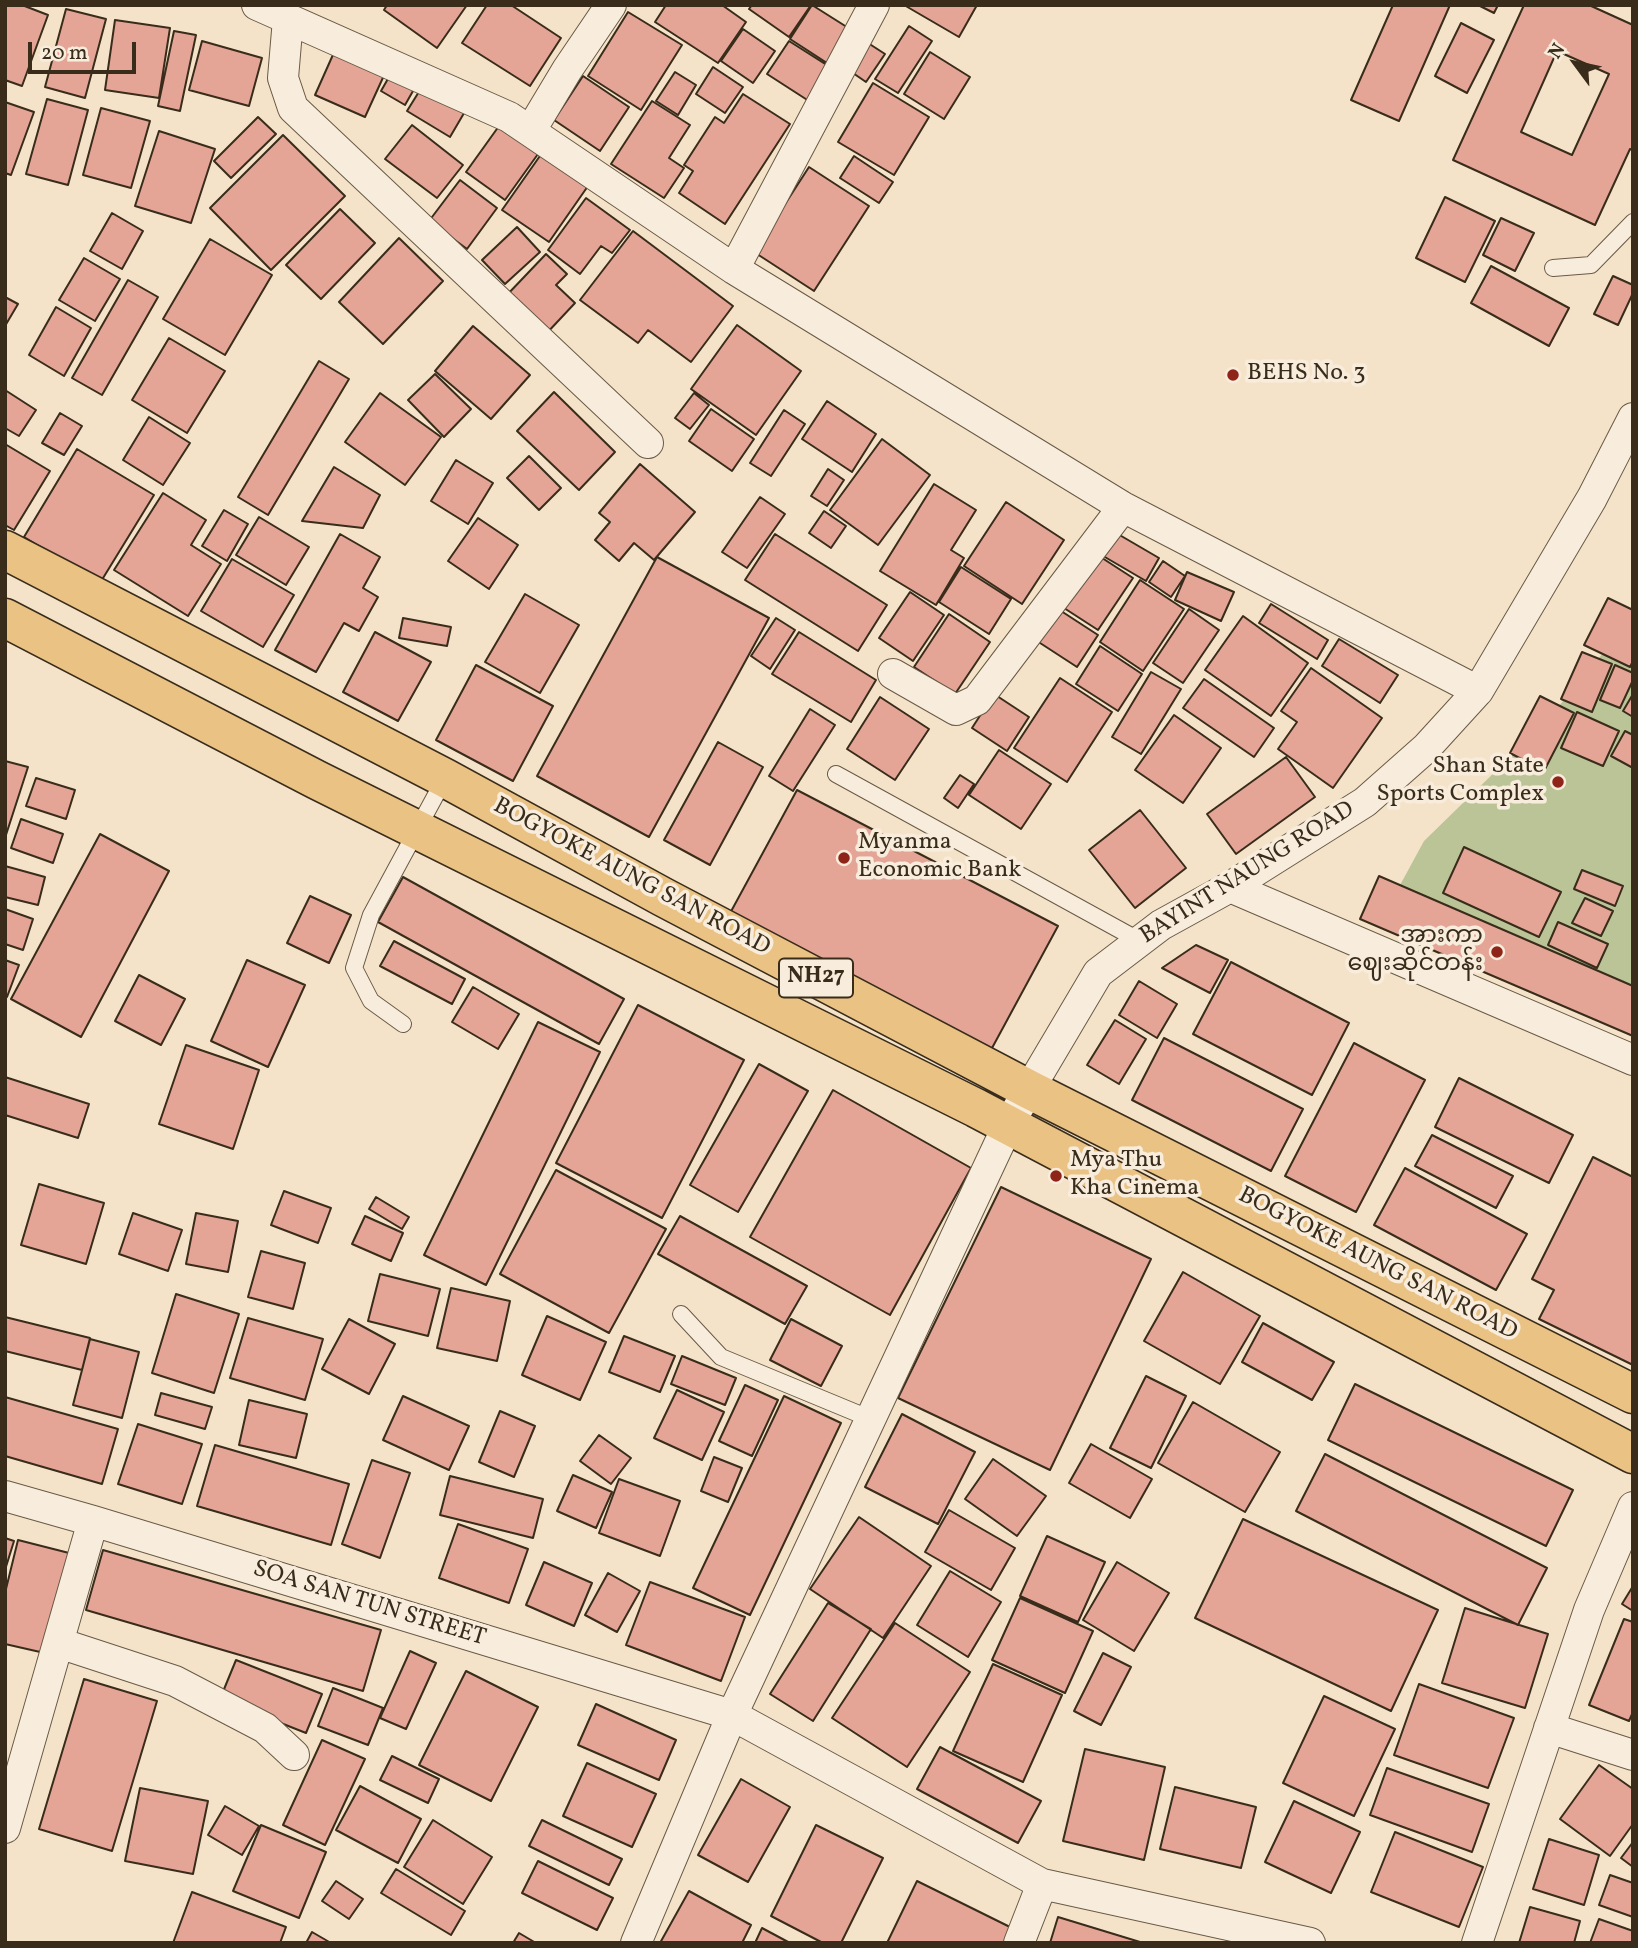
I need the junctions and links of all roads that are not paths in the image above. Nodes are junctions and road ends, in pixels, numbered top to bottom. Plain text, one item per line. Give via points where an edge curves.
1 (257, 5) edge
2 (611, 5) edge
3 (874, 5) edge
4 (288, 19) junction
5 (531, 130) junction
6 (1633, 222) edge
7 (1553, 268) dead end
8 (734, 269) junction
9 (1633, 418) edge
10 (648, 443) dead end
11 (1123, 507) junction
12 (5, 550) edge
13 (5, 618) edge
14 (893, 674) dead end
15 (1478, 691) junction
16 (836, 774) dead end
17 (445, 778) junction
18 (416, 829) junction
19 (1230, 887) junction
20 (1140, 941) junction
21 (403, 1024) dead end
22 (1633, 1060) edge
23 (1030, 1090) junction
24 (1008, 1125) junction
25 (681, 1314) dead end
26 (1633, 1394) edge
27 (871, 1419) junction
28 (1633, 1454) edge
29 (5, 1496) edge
30 (1633, 1507) edge
31 (93, 1521) junction
32 (59, 1643) junction
33 (732, 1715) junction
34 (1549, 1728) junction
35 (294, 1755) dead end
36 (1633, 1755) edge
37 (5, 1828) edge
38 (1042, 1884) junction
39 (636, 1943) edge
40 (1019, 1943) edge
41 (1310, 1943) edge
42 (1477, 1943) edge

1 - 4 street
2 - 5 street
3 - 8 street
4 - 5 street
4 - 10 street via 284,78 293,108
5 - 8 street
6 - 7 lane via 1591,265
8 - 11 street
9 - 15 street, BAYINT NAUNG ROAD via 1592,498
11 - 14 street via 977,700 956,709
11 - 15 street
12 - 17 highway, BOGYOKE AUNG SAN ROAD / NH27
13 - 18 highway, BOGYOKE AUNG SAN ROAD / NH27
15 - 19 street, BAYINT NAUNG ROAD via 1426,748 1365,802
16 - 20 lane
17 - 18 lane
17 - 23 highway, BOGYOKE AUNG SAN ROAD / NH27
18 - 21 lane via 371,915 354,968 371,1001
18 - 24 highway, BOGYOKE AUNG SAN ROAD / NH27
19 - 20 street, BAYINT NAUNG ROAD
19 - 22 street
20 - 23 street, BAYINT NAUNG ROAD via 1098,973
23 - 24 street, BAYINT NAUNG ROAD
23 - 26 highway, BOGYOKE AUNG SAN ROAD / NH27
24 - 27 street, BAYINT NAUNG ROAD
24 - 28 highway, BOGYOKE AUNG SAN ROAD / NH27
25 - 27 lane via 721,1357
27 - 33 street, BAYINT NAUNG ROAD
29 - 31 street, SOA SAN TUN STREET
30 - 34 street via 1589,1610
31 - 32 street
31 - 33 street, SOA SAN TUN STREET
32 - 35 street via 175,1681 265,1728
32 - 37 street
33 - 38 street, SOA SAN TUN STREET
33 - 39 street, BAYINT NAUNG ROAD
34 - 36 street
34 - 42 street
38 - 40 street
38 - 41 street, SOA SAN TUN STREET

